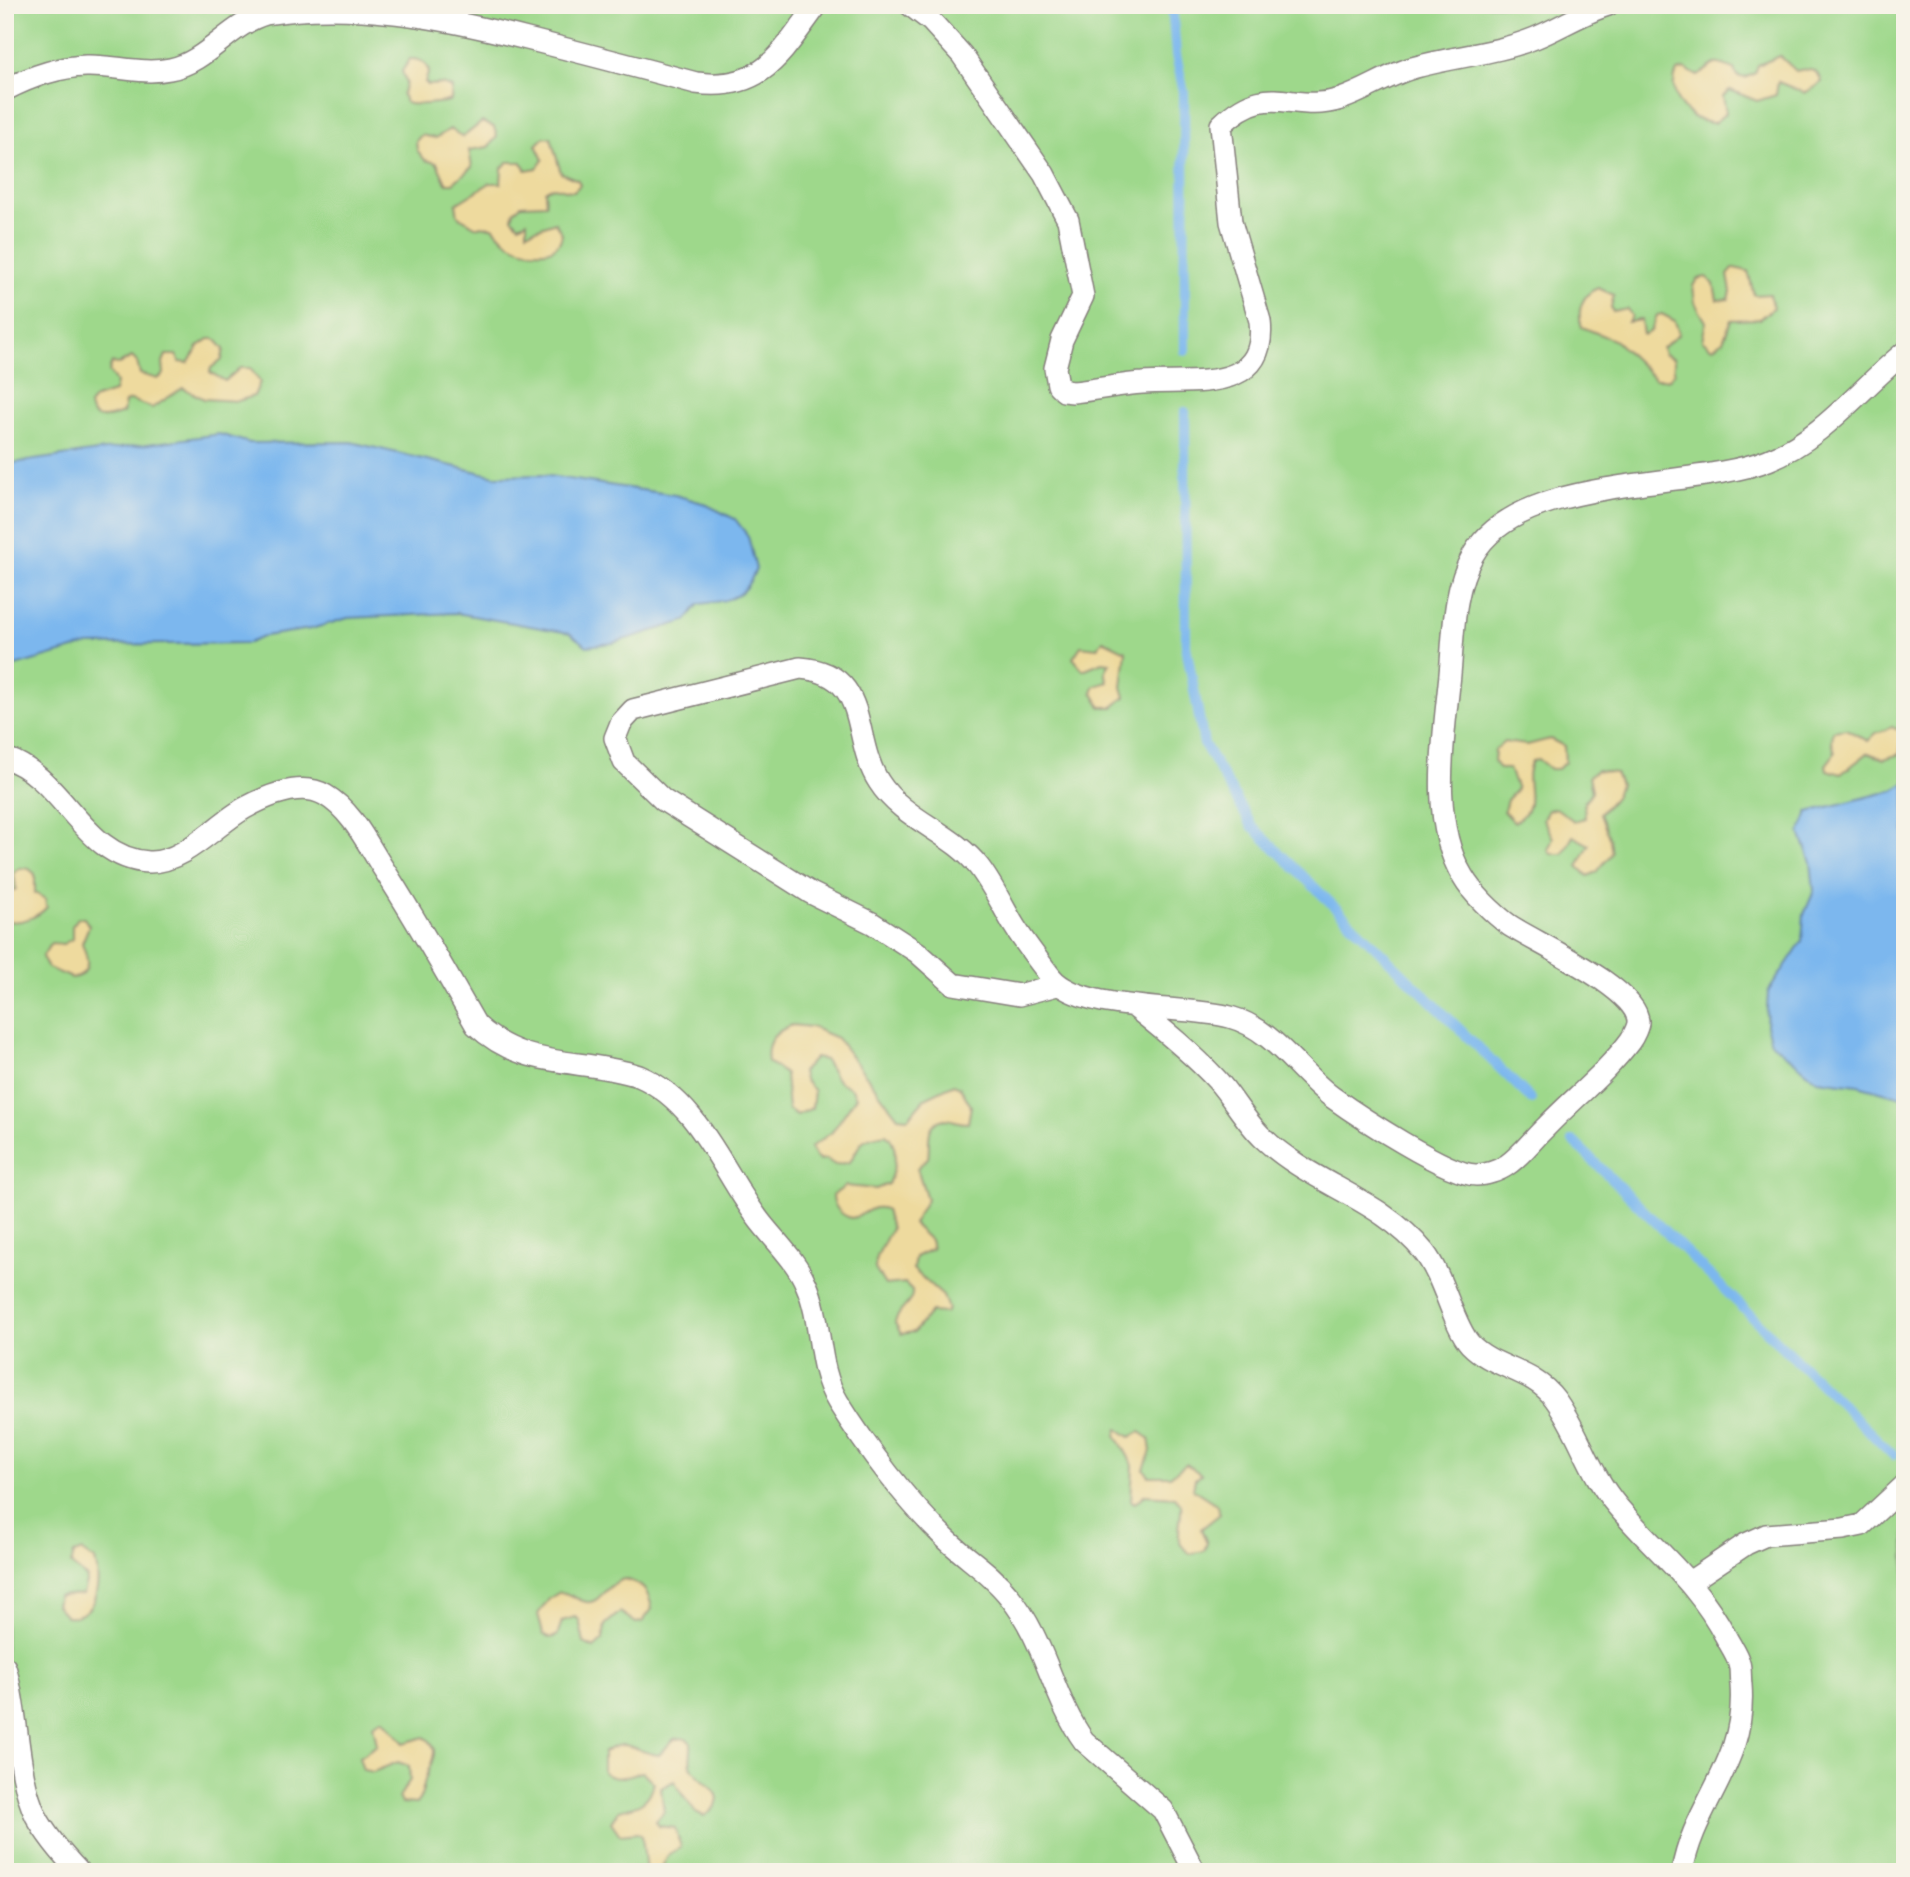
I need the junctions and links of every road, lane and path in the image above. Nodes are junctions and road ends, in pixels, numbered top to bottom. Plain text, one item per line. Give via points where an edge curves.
1 (817, 5) edge
2 (910, 5) edge
3 (1608, 5) edge
4 (5, 90) edge
5 (1905, 352) edge
6 (5, 758) edge
7 (1057, 985) junction
8 (1136, 1008) junction
9 (1905, 1485) edge
10 (1691, 1581) junction
11 (5, 1667) edge
12 (79, 1872) edge
13 (1195, 1872) edge
14 (1682, 1872) edge

1 - 4 lane via 778,56 756,76 720,86 454,20 364,7 264,15 172,69 59,69
2 - 3 lane via 962,55 1044,174 1068,220 1083,296 1062,340 1055,368 1058,386 1073,392 1217,380 1243,371 1255,359 1261,336 1259,321 1231,222 1221,125 1238,109 1261,99 1342,99 1410,69 1536,38
5 - 8 lane via 1802,444 1764,462 1605,489 1519,515 1488,533 1465,570 1440,776 1448,838 1463,878 1505,922 1614,988 1639,1020 1633,1037 1506,1166 1468,1175 1415,1148 1328,1094 1258,1028 1231,1017
6 - 13 lane via 28,769 110,848 151,862 189,847 228,817 265,798 288,791 324,794 353,821 476,1025 489,1037 517,1054 623,1071 656,1083 670,1095 696,1123 807,1285 828,1378 851,1422 930,1523 1010,1596 1037,1636 1074,1728 1163,1810
7 - 7 lane via 1019,995 953,985 918,953 872,923 800,887 663,800 624,762 615,738 621,723 633,710 800,667 836,678 852,696 877,780 901,805 950,837 978,867
7 - 8 lane
8 - 10 lane via 1208,1071 1261,1137 1293,1162 1401,1228 1436,1270 1469,1342 1537,1381 1555,1399 1592,1474
9 - 10 lane via 1862,1525 1766,1535
10 - 14 lane via 1739,1663 1743,1708 1735,1748 1686,1848
11 - 12 lane via 13,1691 28,1796 43,1828

